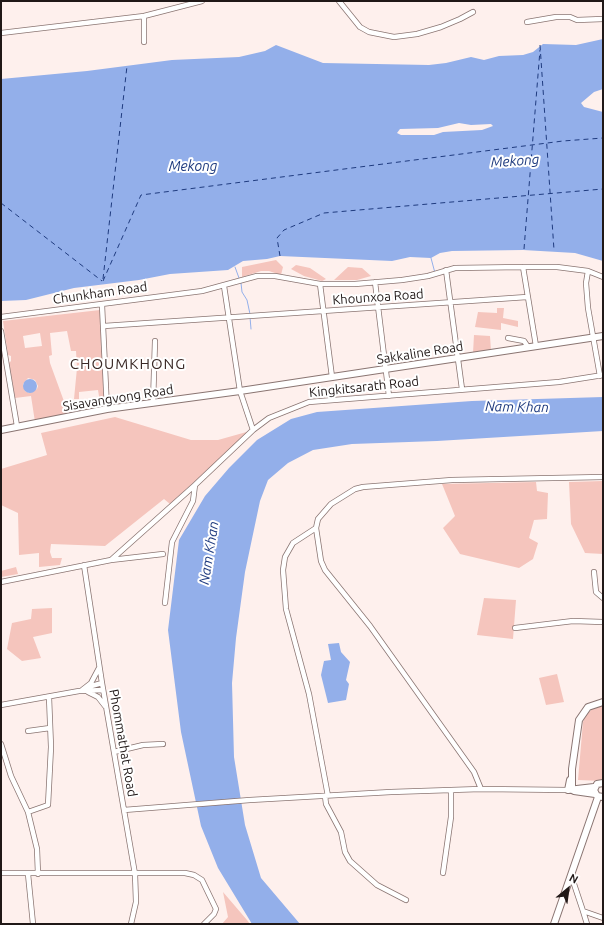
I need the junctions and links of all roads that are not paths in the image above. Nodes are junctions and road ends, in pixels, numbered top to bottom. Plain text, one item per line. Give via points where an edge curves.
1 (175, 1) edge
2 (202, 1) edge
3 (339, 1) edge
4 (177, 8) junction
5 (473, 12) dead end
6 (144, 16) junction
7 (603, 19) edge
8 (527, 22) dead end
9 (1, 33) edge
10 (144, 42) dead end
11 (523, 267) junction
12 (446, 270) junction
13 (588, 271) junction
14 (603, 277) edge
15 (375, 282) junction
16 (320, 284) junction
17 (224, 286) junction
18 (527, 298) junction
19 (450, 303) junction
20 (102, 305) junction
21 (377, 308) junction
22 (323, 311) junction
23 (1, 317) edge
24 (229, 318) junction
25 (104, 326) junction
26 (1, 331) edge
27 (603, 336) edge
28 (508, 338) dead end
29 (594, 338) junction
30 (155, 341) dead end
31 (536, 346) junction
32 (528, 347) junction
33 (458, 358) junction
34 (3, 360) edge
35 (386, 369) junction
36 (602, 376) edge
37 (332, 377) junction
38 (462, 389) junction
39 (240, 391) junction
40 (389, 396) junction
41 (153, 403) junction
42 (107, 409) junction
43 (17, 426) junction
44 (1, 430) edge
45 (253, 430) junction
46 (603, 477) edge
47 (195, 485) junction
48 (316, 528) junction
49 (163, 554) dead end
50 (112, 560) junction
51 (84, 565) junction
52 (594, 572) dead end
53 (1, 582) edge
54 (603, 598) edge
55 (165, 603) dead end
56 (603, 622) edge
57 (515, 628) dead end
58 (100, 667) junction
59 (102, 683) junction
60 (103, 690) junction
61 (81, 691) junction
62 (49, 697) junction
63 (603, 702) edge
64 (1, 705) edge
65 (106, 707) junction
66 (50, 728) junction
67 (28, 731) dead end
68 (1, 744) edge
69 (163, 744) dead end
70 (114, 752) junction
71 (603, 783) edge
72 (481, 789) junction
73 (451, 790) junction
74 (570, 790) junction
75 (597, 794) edge
76 (327, 796) junction
77 (124, 810) junction
78 (28, 812) junction
79 (1, 873) edge
80 (28, 874) junction
81 (38, 874) junction
82 (135, 874) junction
83 (443, 874) dead end
84 (570, 880) junction
85 (406, 900) dead end
86 (583, 911) junction
87 (603, 918) edge
88 (33, 924) edge
89 (131, 924) edge
90 (204, 924) edge
91 (554, 924) edge
92 (587, 924) edge

1 - 4 street
2 - 4 street
3 - 5 street via 368,32 394,37 441,27
4 - 6 street
6 - 9 street
6 - 10 street
7 - 8 street via 581,21 570,17 556,17
11 - 12 street, Chunkham Road
11 - 13 street, Chunkham Road via 557,267
11 - 18 street
12 - 15 street, Chunkham Road via 402,280
12 - 19 street
13 - 14 street, Chunkham Road
13 - 29 street via 588,308
15 - 16 street, Chunkham Road
15 - 21 street
16 - 17 street, Chunkham Road via 275,276 257,276
16 - 22 street
17 - 20 street, Chunkham Road
17 - 24 street
18 - 19 street, Khounxoa Road
18 - 31 street
19 - 21 street, Khounxoa Road
19 - 33 street
20 - 23 street, Chunkham Road
20 - 25 street
21 - 22 street, Khounxoa Road
21 - 35 street
22 - 24 street, Khounxoa Road
22 - 37 street
24 - 25 street, Khounxoa Road
24 - 39 street
25 - 42 street
26 - 34 street
27 - 29 main road, Sakkaline Road
28 - 32 street via 524,341
29 - 31 main road, Sakkaline Road
29 - 36 street
30 - 41 street
31 - 32 main road, Sakkaline Road
32 - 33 main road, Sakkaline Road
33 - 35 main road, Sakkaline Road
33 - 38 street
34 - 43 street
35 - 37 main road, Sakkaline Road
35 - 40 street
36 - 38 street, Kingkitsarath Road
37 - 39 main road, Sakkaline Road
38 - 40 street, Kingkitsarath Road
39 - 41 main road, Sisavangvong Road
39 - 45 street
40 - 45 street, Kingkitsarath Road via 309,402 269,418
41 - 42 main road, Sisavangvong Road
42 - 43 main road, Sisavangvong Road
43 - 44 main road, Sisavangvong Road
45 - 47 street, Kingkitsarath Road
46 - 48 street via 452,480 363,487 331,504 318,519
47 - 50 street, Kingkitsarath Road
47 - 55 street via 193,501 172,542
48 - 72 street via 321,561 325,570 380,639 474,772
48 - 76 street via 293,543 285,557 283,570 286,609 309,694
49 - 50 street
50 - 51 street
51 - 53 street
51 - 58 street, Phommathat Road
52 - 54 street via 596,592
56 - 57 street via 573,621
58 - 59 street, Phommathat Road
58 - 61 street via 93,681
59 - 60 street, Phommathat Road
59 - 61 street
60 - 61 street
60 - 65 street, Phommathat Road
61 - 62 street
61 - 65 street via 94,694
62 - 64 street
62 - 66 street
63 - 74 main road via 588,707 579,720
65 - 70 street, Phommathat Road
66 - 67 street
66 - 78 street via 48,805
68 - 78 street via 11,776
69 - 70 street via 143,745
70 - 77 street, Phommathat Road
71 - 75 main road via 598,783
72 - 73 street
72 - 74 street
73 - 76 street
73 - 83 street via 451,817
74 - 75 main road
75 - 84 main road
76 - 77 street
76 - 85 street via 326,804 340,832 350,861 377,885
77 - 82 street, Phommathat Road
78 - 81 street via 37,849
79 - 80 street
80 - 81 street
80 - 88 street
81 - 82 street
82 - 89 street, Phommathat Road via 136,902
82 - 90 street via 185,873 199,877 216,909
84 - 86 street via 574,884
84 - 91 main road
86 - 87 street
86 - 92 street

